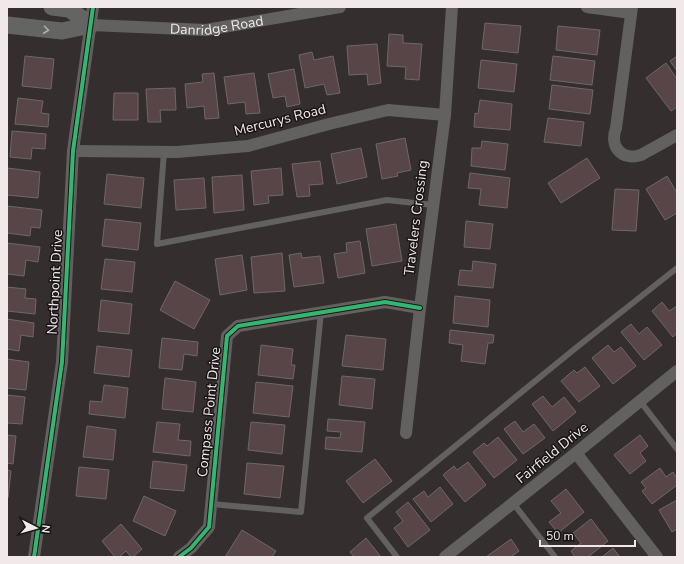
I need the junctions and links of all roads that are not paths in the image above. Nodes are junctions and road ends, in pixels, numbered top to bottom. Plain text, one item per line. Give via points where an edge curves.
1 (52, 7) edge
2 (93, 7) edge
3 (340, 7) edge
4 (452, 7) edge
5 (587, 7) edge
6 (632, 10) edge
7 (7, 25) edge
8 (91, 25) junction
9 (445, 115) junction
10 (677, 135) edge
11 (73, 151) junction
12 (164, 152) junction
13 (433, 205) junction
14 (677, 268) edge
15 (420, 308) junction
16 (321, 312) junction
17 (677, 371) edge
18 (640, 401) junction
19 (406, 433) dead end
20 (677, 450) edge
21 (576, 453) junction
22 (513, 503) junction
23 (211, 504) junction
24 (450, 556) edge
25 (34, 557) edge
26 (179, 557) edge
27 (397, 557) edge
28 (555, 557) edge
29 (657, 557) edge

1 - 8 street via 69,9
2 - 8 street, Northpoint Drive
3 - 8 street, Danridge Road via 206,30
4 - 9 street, Travelers Crossing
5 - 6 street
6 - 10 street via 614,134 615,146 623,154 635,157
7 -> 8 street, Danridge Road via 62,31
8 - 11 street, Northpoint Drive
9 - 12 street, Mercurys Road via 388,110 248,146
9 - 13 street, Travelers Crossing
11 - 12 street, Mercurys Road
11 - 25 street, Northpoint Drive via 62,362
12 - 13 lane via 158,244 387,200
13 - 15 street, Travelers Crossing
14 - 27 lane via 367,518
15 - 16 street, Compass Point Drive via 385,302
15 - 19 street, Travelers Crossing
16 - 23 street, Compass Point Drive via 238,326 227,336
16 - 23 lane via 301,512
17 - 18 street, Fairfield Drive
18 - 20 lane
18 - 21 street, Fairfield Drive
21 - 22 street, Fairfield Drive
21 - 29 street
22 - 24 street, Fairfield Drive
22 - 28 lane
23 - 26 street, Compass Point Drive via 209,527

